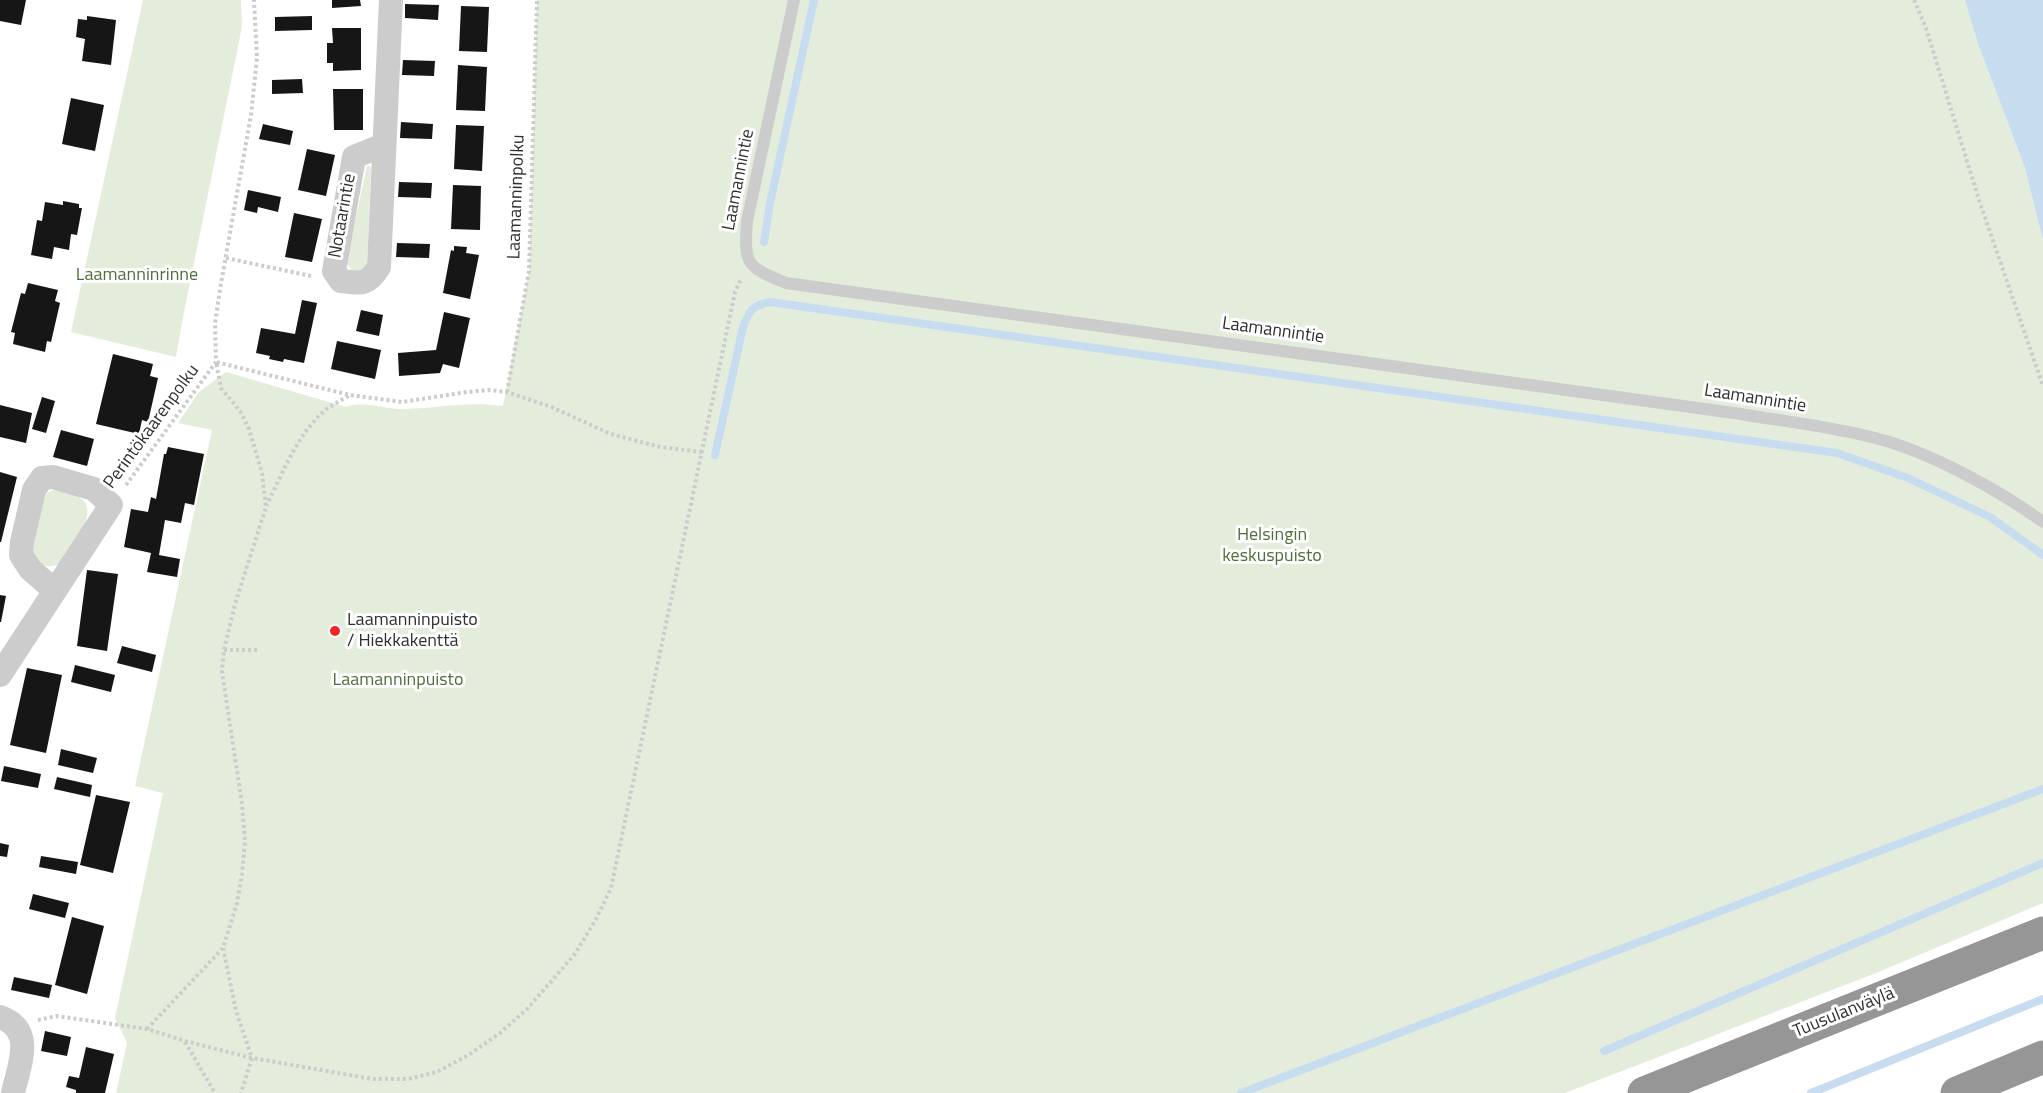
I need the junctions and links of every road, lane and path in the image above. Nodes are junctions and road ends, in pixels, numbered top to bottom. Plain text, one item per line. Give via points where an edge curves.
1 (254, 0) edge
2 (391, 0) edge
3 (537, 0) edge
4 (794, 0) edge
5 (1914, 0) edge
6 (383, 145) junction
7 (226, 258) junction
8 (750, 262) junction
9 (334, 271) junction
10 (216, 362) junction
11 (2043, 386) edge
12 (507, 392) junction
13 (350, 395) junction
14 (702, 452) junction
15 (111, 505) junction
16 (266, 507) junction
17 (2043, 522) edge
18 (54, 590) junction
19 (224, 650) junction
20 (259, 650) dead end
21 (0, 675) edge
22 (2043, 933) edge
23 (223, 948) junction
24 (7, 1021) edge
25 (147, 1029) junction
26 (185, 1041) junction
27 (2043, 1057) edge
28 (252, 1058) junction
29 (13, 1093) edge
30 (215, 1093) edge
31 (241, 1093) edge
32 (1644, 1093) edge
33 (1957, 1093) edge

1 - 7 path, Perintökaarenpolku via 256,69
2 - 6 street, Notaarintie
3 - 12 path, Laamanninpolku via 529,271
4 - 8 lane, Laamannintie via 747,221 745,245
5 - 11 path
6 - 9 street, Notaarintie via 354,157
6 - 9 street, Notaarintie via 379,267 362,284 341,281
7 - 9 path via 313,276
7 - 10 path, Perintökaarenpolku via 215,324
8 - 14 path via 735,292
8 - 17 lane, Laamannintie via 759,272 786,283 1734,412 1876,438 1967,475
10 - 13 path
10 - 15 path, Perintökaarenpolku
10 - 16 path via 221,388 249,429
12 - 13 path via 466,392 402,402
12 - 14 path via 611,434 660,447
13 - 16 path via 330,407 300,440
14 - 28 path via 611,888 575,954 527,1009 500,1033 437,1072 408,1079 373,1079
15 - 18 street
15 - 18 street via 94,489 53,477 42,478 34,490 21,555 30,569
16 - 19 path
18 - 21 street
19 - 20 path
19 - 23 path via 224,693 243,804 244,841 237,903
22 - 32 highway, Tuusulanväylä
23 - 25 path
23 - 28 path via 236,1011
24 - 25 path via 57,1016
24 - 29 street via 23,1037
25 - 26 path
26 - 28 path
26 - 30 path
27 - 33 highway
28 - 31 path

